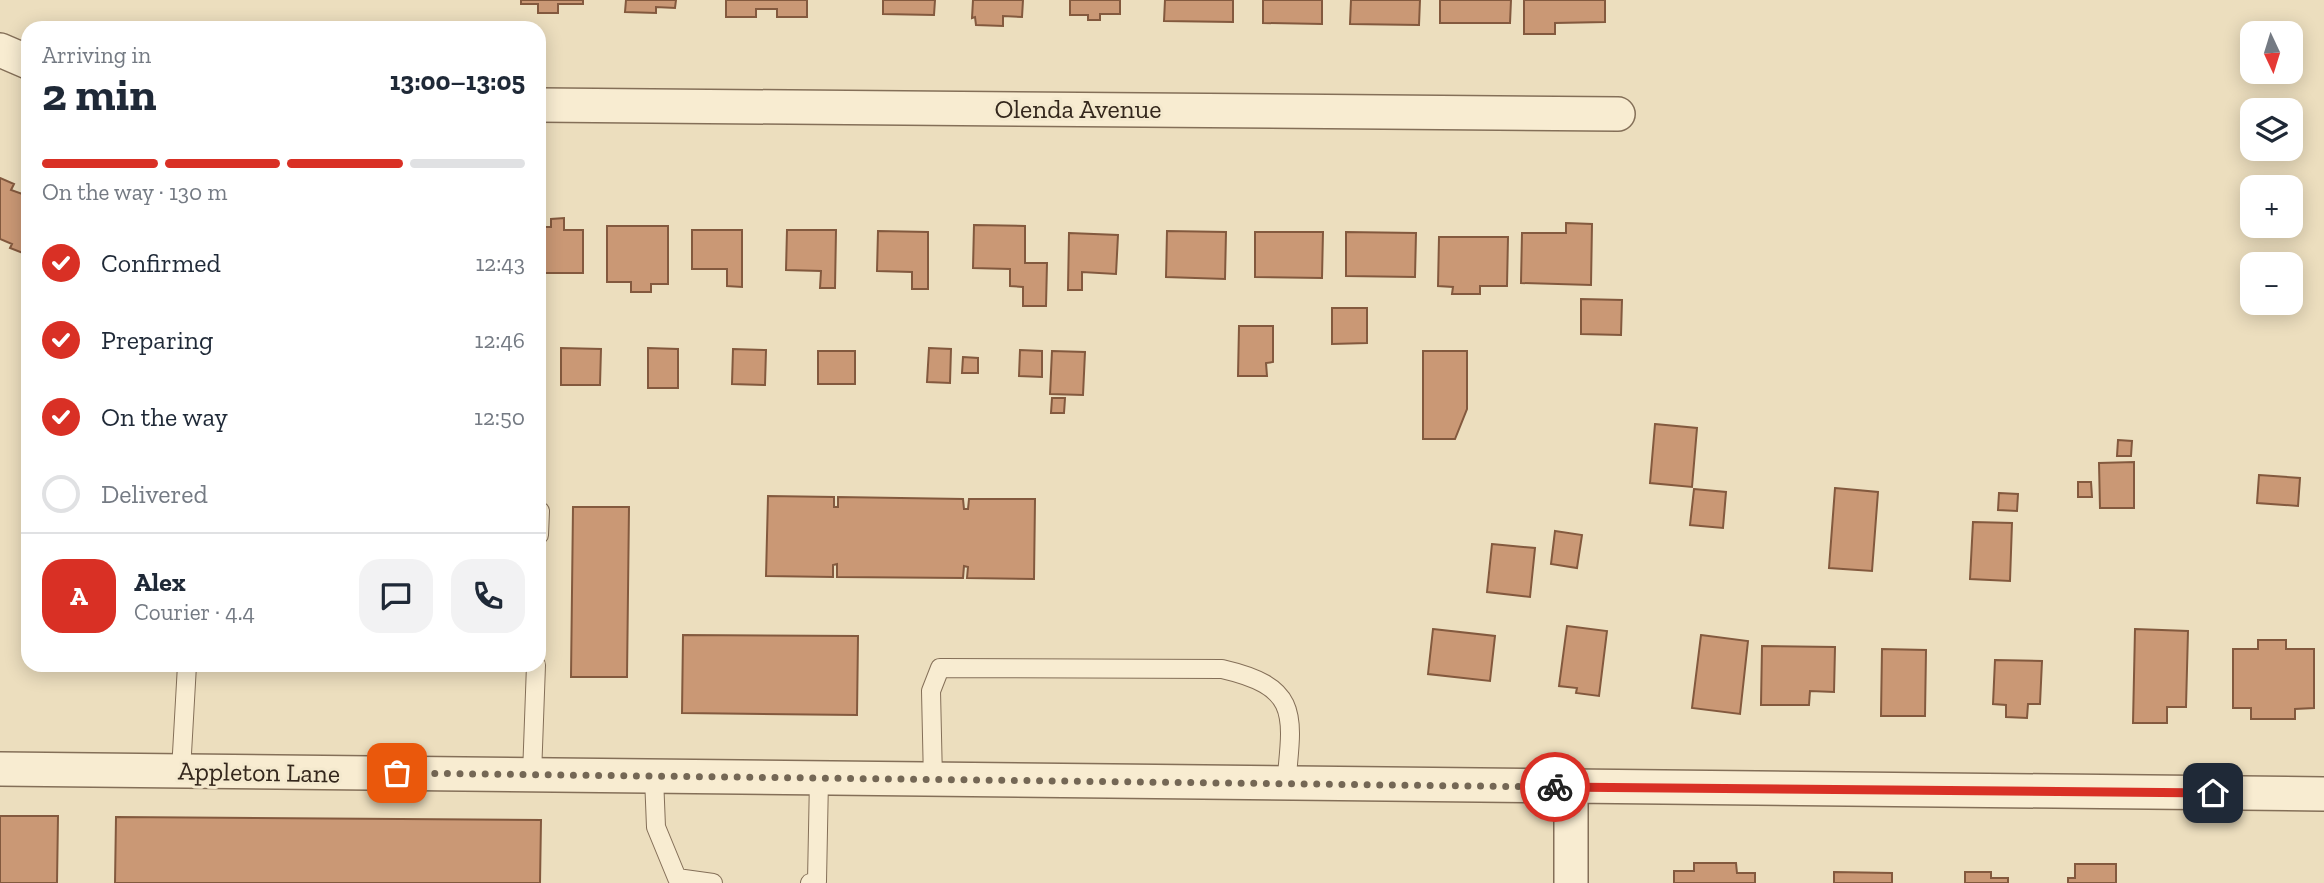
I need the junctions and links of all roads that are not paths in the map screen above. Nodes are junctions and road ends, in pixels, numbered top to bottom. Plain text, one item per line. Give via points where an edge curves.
1 (0, 50) edge
2 (21, 59) edge
3 (546, 105) edge
4 (1618, 114) dead end
5 (187, 672) edge
6 (536, 672) edge
7 (0, 769) edge
8 (181, 771) junction
9 (532, 775) junction
10 (654, 776) junction
11 (819, 779) junction
12 (933, 780) junction
13 (1286, 784) junction
14 (1571, 788) junction
15 (2324, 794) edge
16 (713, 883) edge
17 (810, 883) edge
18 (1571, 883) edge

1 - 2 street
3 - 4 street, Olenda Avenue
5 - 8 lane
6 - 9 lane
7 - 8 street, Appleton Lane
8 - 9 street, Appleton Lane
9 - 10 street, Appleton Lane
10 - 11 street, Appleton Lane
10 - 16 lane via 656,827 677,878
11 - 12 street, Appleton Lane
11 - 17 lane via 817,881
12 - 13 street, Appleton Lane
12 - 13 lane via 931,691 940,668 1222,669 1257,677 1283,698 1292,727
13 - 14 street, Appleton Lane
14 - 15 street, Appleton Lane
14 - 18 street

